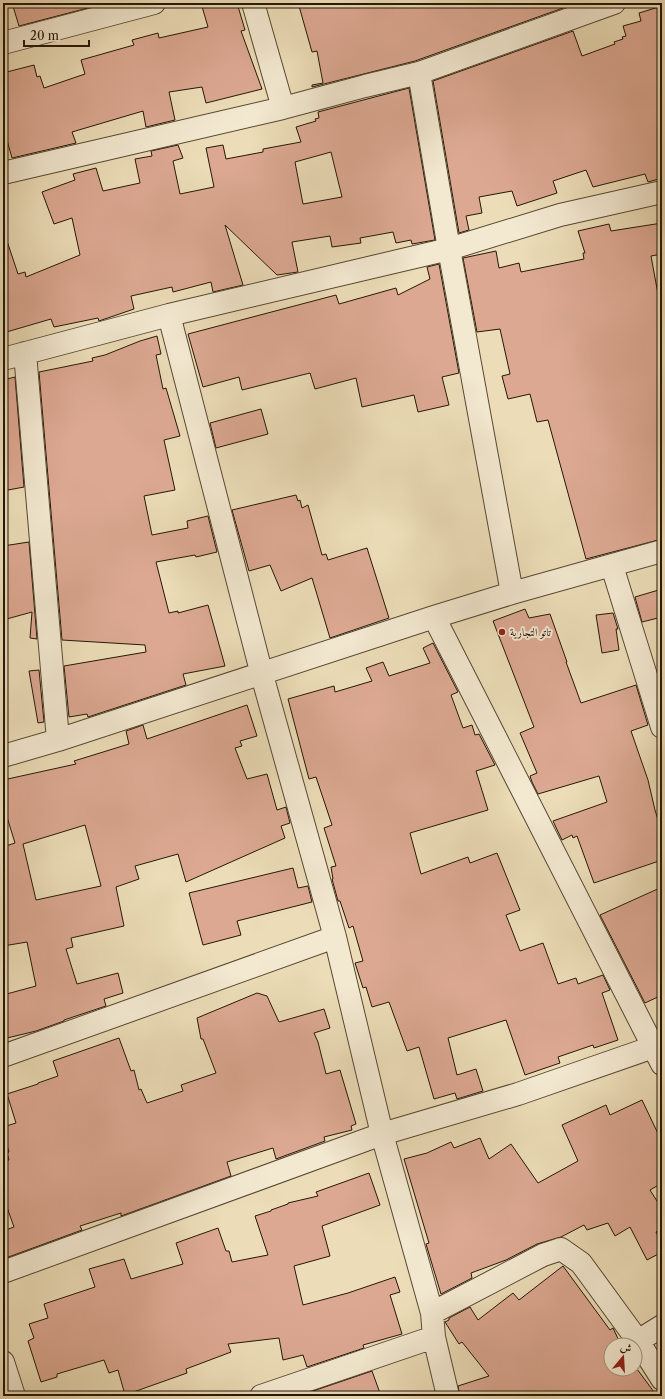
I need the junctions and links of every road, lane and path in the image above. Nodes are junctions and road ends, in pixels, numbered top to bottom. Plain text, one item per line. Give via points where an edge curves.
1 (154, 3) edge
2 (253, 3) edge
3 (614, 3) edge
4 (3, 43) edge
5 (420, 73) junction
6 (283, 108) junction
7 (3, 173) edge
8 (662, 192) edge
9 (449, 249) junction
10 (169, 315) junction
11 (25, 353) junction
12 (3, 359) edge
13 (662, 551) edge
14 (612, 566) junction
15 (512, 593) junction
16 (434, 617) junction
17 (262, 675) junction
18 (662, 726) edge
19 (58, 740) junction
20 (3, 756) edge
21 (335, 937) junction
22 (659, 1052) edge
23 (3, 1056) edge
24 (382, 1134) junction
25 (3, 1272) edge
26 (432, 1313) junction
27 (662, 1326) edge
28 (434, 1337) junction
29 (635, 1337) edge
30 (643, 1338) edge
31 (643, 1349) edge
32 (3, 1362) edge
33 (662, 1379) edge
34 (14, 1396) edge
35 (261, 1396) edge
36 (448, 1396) edge

1 - 4 street
2 - 6 street
3 - 5 street
5 - 6 street
5 - 9 street
6 - 7 street
8 - 9 street via 560,215
9 - 10 street
9 - 15 street
10 - 11 street
10 - 17 street
11 - 12 street
11 - 19 street
13 - 14 street
14 - 15 street
14 - 18 street
15 - 16 street
16 - 17 street
16 - 22 street
17 - 19 street
17 - 21 street
19 - 20 street
21 - 23 street
21 - 24 street
22 - 24 street
24 - 25 street
24 - 26 street
26 - 28 street
26 - 29 street via 543,1255 561,1249 581,1263
27 - 30 street
28 - 35 street
28 - 36 street
31 - 33 street
32 - 34 street

